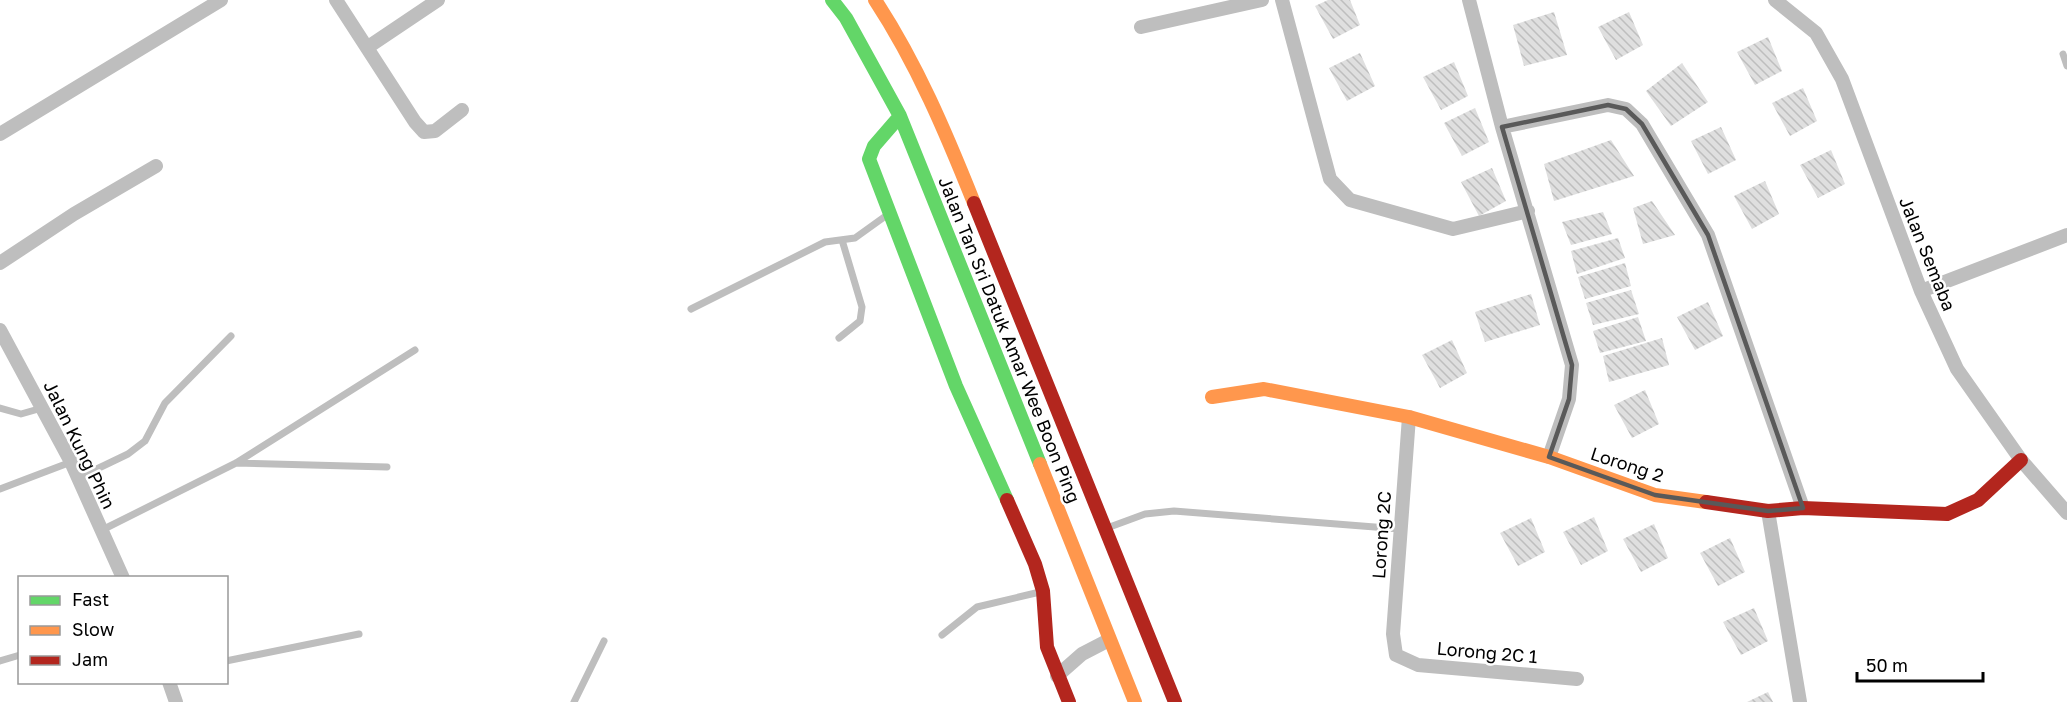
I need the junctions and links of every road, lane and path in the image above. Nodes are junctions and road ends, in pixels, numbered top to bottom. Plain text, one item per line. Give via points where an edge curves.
1 (221, 0) edge
2 (336, 0) edge
3 (438, 0) edge
4 (832, 0) edge
5 (875, 0) edge
6 (1262, 0) edge
7 (1282, 0) edge
8 (1468, 0) edge
9 (1775, 0) edge
10 (1141, 27) dead end
11 (368, 47) junction
12 (2063, 54) dead end
13 (2067, 66) edge
14 (462, 110) dead end
15 (900, 116) junction
16 (1502, 127) junction
17 (0, 134) edge
18 (156, 166) dead end
19 (1528, 211) junction
20 (889, 214) junction
21 (2067, 235) edge
22 (842, 240) junction
23 (0, 263) edge
24 (1921, 291) junction
25 (691, 309) dead end
26 (0, 330) edge
27 (231, 336) dead end
28 (839, 338) dead end
29 (415, 350) dead end
30 (1212, 397) dead end
31 (0, 408) edge
32 (42, 408) junction
33 (1409, 417) junction
34 (1550, 457) junction
35 (2021, 460) junction
36 (71, 462) junction
37 (236, 463) junction
38 (387, 467) dead end
39 (78, 478) junction
40 (0, 489) edge
41 (1803, 508) junction
42 (1768, 511) junction
43 (2067, 513) edge
44 (1105, 529) junction
45 (1400, 529) junction
46 (100, 531) junction
47 (122, 576) edge
48 (1042, 591) junction
49 (359, 634) dead end
50 (942, 635) dead end
51 (1109, 640) junction
52 (604, 641) dead end
53 (1396, 655) joint
54 (18, 656) edge
55 (0, 661) edge
56 (228, 661) edge
57 (1057, 676) junction
58 (1577, 679) dead end
59 (171, 684) edge
60 (176, 702) edge
61 (574, 702) edge
62 (1069, 702) edge
63 (1135, 702) edge
64 (1175, 702) edge
65 (1800, 702) edge

1 - 17 street
2 - 11 street
3 - 11 street
4 - 15 main road, Jalan Tan Sri Datuk Amar Wee Boon Ping
5 - 44 main road, Jalan Tan Sri Datuk Amar Wee Boon Ping via 898,35 938,113
6 - 10 street
7 - 19 street via 1330,180 1338,191 1350,200 1453,229
8 - 16 street
9 - 24 street, Jalan Semaba via 1816,33 1842,79
11 - 14 street via 424,132 435,130
12 - 13 lane
15 - 20 main road via 874,146 869,159
15 - 51 main road, Jalan Tan Sri Datuk Amar Wee Boon Ping
16 - 19 street
16 - 41 street via 1608,105 1626,109 1642,124 1708,235
18 - 23 street
19 - 34 street via 1572,365 1569,399
20 - 22 lane via 866,233
20 - 48 main road via 956,386 1035,564
21 - 24 street
22 - 25 lane via 819,244
22 - 28 lane via 862,307 860,321
24 - 35 street, Jalan Semaba via 1957,369
26 - 32 street, Jalan Kung Phin
27 - 39 lane via 165,403 145,441 128,454
29 - 37 lane
30 - 33 main road, Lorong 2 via 1264,389
31 - 32 lane via 21,414
32 - 36 street, Jalan Kung Phin
33 - 34 main road, Lorong 2
33 - 45 street, Lorong 2C
34 - 42 main road, Lorong 2 via 1655,495
35 - 41 main road, Lorong 2 via 1975,505 1962,511 1947,514
35 - 43 street, Jalan Semaba
36 - 39 street, Jalan Kung Phin
36 - 40 lane
37 - 38 lane
37 - 46 lane
39 - 46 street, Jalan Kung Phin
41 - 42 main road, Lorong 2
42 - 65 street
44 - 45 lane via 1144,514 1173,511
44 - 64 main road, Jalan Tan Sri Datuk Amar Wee Boon Ping
45 - 53 street, Lorong 2C via 1393,634
46 - 47 street, Jalan Kung Phin
48 - 50 lane via 977,607
48 - 57 main road via 1047,648
49 - 56 lane
51 - 57 street via 1082,654
51 - 63 main road, Jalan Tan Sri Datuk Amar Wee Boon Ping
52 - 61 lane
53 - 58 street, Lorong 2C 1 via 1418,665
54 - 55 lane
57 - 62 main road
59 - 60 street

